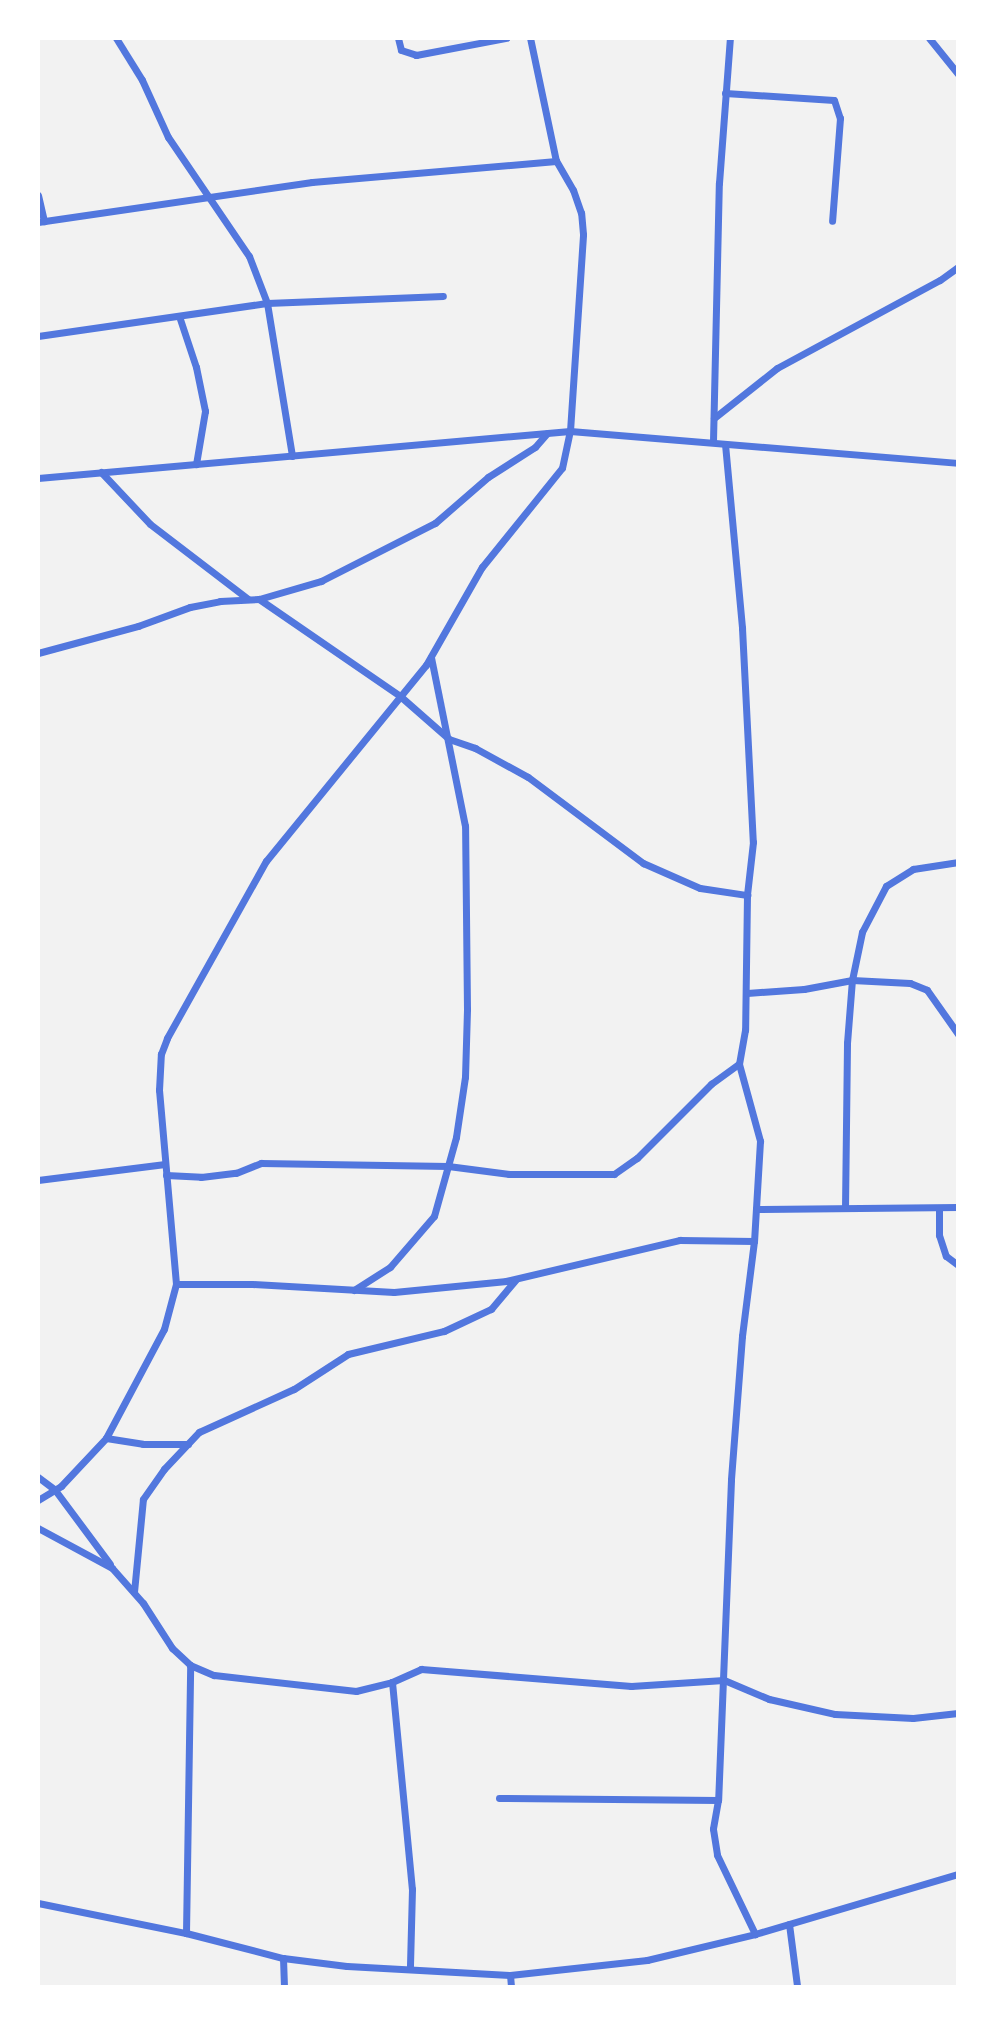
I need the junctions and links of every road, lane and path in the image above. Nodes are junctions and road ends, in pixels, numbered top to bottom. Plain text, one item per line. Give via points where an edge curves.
1 (116, 38) edge
2 (398, 38) edge
3 (506, 38) edge
4 (530, 38) edge
5 (730, 38) edge
6 (929, 38) edge
7 (957, 74) edge
8 (725, 93) junction
9 (556, 160) junction
10 (38, 195) edge
11 (209, 197) junction
12 (832, 220) dead end
13 (41, 222) edge
14 (957, 267) edge
15 (443, 296) dead end
16 (267, 303) junction
17 (179, 316) junction
18 (38, 336) edge
19 (713, 418) junction
20 (570, 431) junction
21 (547, 433) junction
22 (713, 441) junction
23 (725, 444) junction
24 (292, 456) junction
25 (957, 463) edge
26 (196, 464) junction
27 (101, 472) junction
28 (38, 478) edge
29 (260, 598) junction
30 (249, 599) junction
31 (38, 653) edge
32 (431, 657) junction
33 (400, 696) junction
34 (449, 739) junction
35 (957, 862) edge
36 (747, 895) junction
37 (852, 980) junction
38 (747, 993) junction
39 (957, 1034) edge
40 (739, 1064) junction
41 (165, 1164) junction
42 (448, 1166) junction
43 (166, 1175) junction
44 (38, 1180) edge
45 (957, 1207) edge
46 (845, 1208) junction
47 (939, 1208) junction
48 (756, 1209) junction
49 (754, 1241) junction
50 (957, 1265) edge
51 (516, 1279) junction
52 (176, 1284) junction
53 (353, 1290) junction
54 (106, 1438) junction
55 (188, 1444) junction
56 (38, 1477) edge
57 (55, 1490) junction
58 (38, 1500) edge
59 (38, 1528) edge
60 (112, 1567) junction
61 (134, 1592) junction
62 (190, 1665) junction
63 (724, 1680) junction
64 (392, 1682) junction
65 (957, 1713) edge
66 (499, 1798) dead end
67 (718, 1800) junction
68 (957, 1874) edge
69 (38, 1903) edge
70 (789, 1924) junction
71 (186, 1933) junction
72 (755, 1934) junction
73 (283, 1958) junction
74 (410, 1968) junction
75 (510, 1975) junction
76 (284, 1986) edge
77 (511, 1986) edge
78 (797, 1986) edge

1 - 11 street via 168,137
2 - 3 street via 401,50 416,54
4 - 9 street
5 - 8 street
6 - 7 street
8 - 12 street via 835,100 840,118
8 - 19 street
9 - 11 street via 312,182
9 - 20 street via 573,190 583,234
10 - 13 street
11 - 13 street
11 - 16 street via 249,256
14 - 19 street via 940,281 777,368
15 - 16 street
16 - 17 street
16 - 24 street
17 - 18 street
17 - 26 street via 205,411
19 - 22 street
20 - 21 street
20 - 22 street
20 - 32 street via 562,468 482,567
21 - 24 street
21 - 29 street via 435,523 321,581
22 - 23 street
23 - 25 street
23 - 36 street via 750,777 753,842
24 - 26 street
26 - 27 street
27 - 28 street
27 - 30 street via 150,524
29 - 30 street
29 - 33 street
30 - 31 street via 190,607
32 - 33 street
32 - 34 street
33 - 34 street
33 - 41 street via 266,861 167,1038 159,1090
34 - 36 street via 528,777 643,863 700,888
34 - 42 street via 465,826 467,1009 465,1077
35 - 37 street via 914,869 886,886 862,932
36 - 38 street
37 - 38 street
37 - 39 street via 911,983 927,990
37 - 46 street
38 - 40 street
40 - 42 street via 711,1084 638,1158 614,1174 509,1174
40 - 48 street via 760,1141
41 - 43 street
41 - 44 street
42 - 43 street via 261,1163 225,1174
42 - 53 street via 434,1216 390,1267
43 - 52 street
45 - 47 street
46 - 47 street
46 - 48 street
47 - 50 street via 939,1236 946,1256
48 - 49 street
49 - 51 street via 680,1240
49 - 63 street via 731,1480
51 - 53 street via 394,1292
51 - 55 street via 491,1309 444,1331 348,1354 294,1390 200,1432
52 - 53 street
52 - 54 street via 164,1329
54 - 55 street
54 - 57 street
55 - 61 street via 144,1499
56 - 57 street
57 - 58 street
57 - 60 street
59 - 60 street
60 - 61 street
61 - 62 street via 172,1648
62 - 64 street via 214,1675 356,1691
62 - 71 street
63 - 64 street via 631,1686 421,1669
63 - 65 street via 769,1699 835,1714 913,1718
63 - 67 street
64 - 74 street via 412,1889
66 - 67 street
67 - 72 street via 713,1829 717,1855
68 - 70 street
69 - 71 street
70 - 72 street
70 - 78 street
71 - 73 street
72 - 75 street via 647,1960
73 - 74 street
73 - 76 street
74 - 75 street
75 - 77 street

